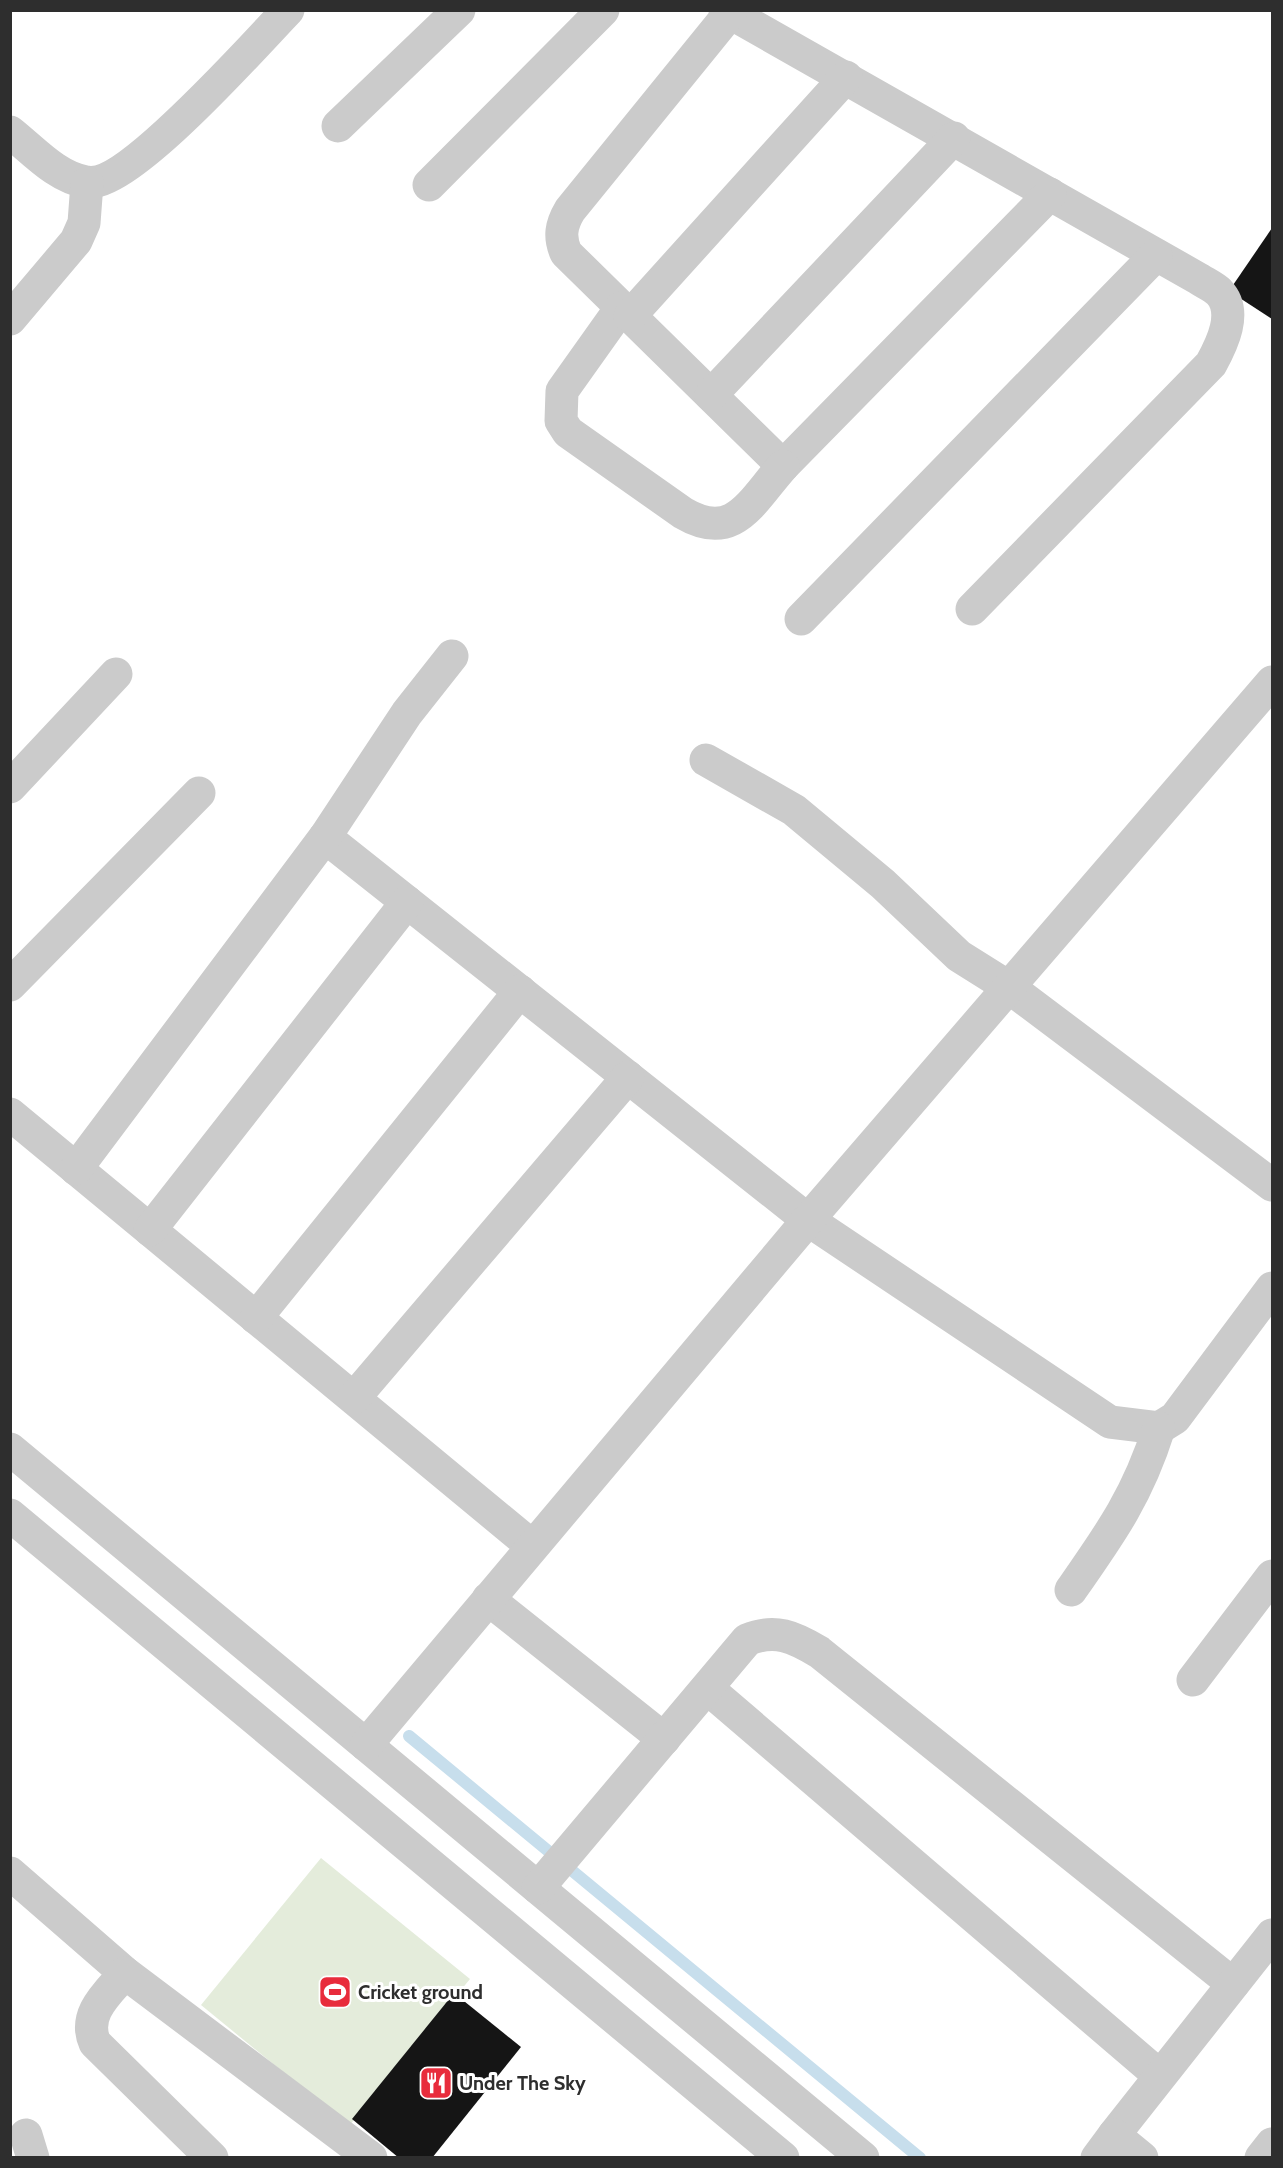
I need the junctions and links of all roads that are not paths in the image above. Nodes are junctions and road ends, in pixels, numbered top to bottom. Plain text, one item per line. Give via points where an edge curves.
1 (288, 10) edge
2 (459, 10) edge
3 (603, 10) edge
4 (728, 12) edge
5 (846, 77) junction
6 (338, 126) dead end
7 (10, 132) edge
8 (954, 138) junction
9 (87, 183) junction
10 (429, 185) dead end
11 (1050, 194) junction
12 (1156, 255) junction
13 (625, 312) junction
14 (10, 318) edge
15 (711, 395) junction
16 (783, 466) junction
17 (972, 609) dead end
18 (801, 619) dead end
19 (453, 656) dead end
20 (116, 674) dead end
21 (1272, 682) edge
22 (706, 760) dead end
23 (10, 787) edge
24 (199, 793) dead end
25 (326, 837) junction
26 (407, 902) junction
27 (10, 985) edge
28 (1010, 988) junction
29 (520, 991) junction
30 (628, 1077) junction
31 (10, 1114) edge
32 (76, 1169) junction
33 (1272, 1185) edge
34 (808, 1220) junction
35 (150, 1230) junction
36 (1272, 1288) edge
37 (256, 1318) junction
38 (354, 1398) junction
39 (1159, 1428) junction
40 (10, 1449) edge
41 (10, 1515) edge
42 (532, 1546) junction
43 (1272, 1576) edge
44 (1071, 1590) dead end
45 (488, 1599) junction
46 (1193, 1680) dead end
47 (707, 1688) junction
48 (664, 1739) junction
49 (366, 1745) junction
50 (10, 1873) edge
51 (538, 1888) junction
52 (1272, 1935) edge
53 (125, 1973) junction
54 (1233, 1984) junction
55 (1160, 2076) junction
56 (806, 2110) junction
57 (1272, 2144) edge
58 (1105, 2146) edge
59 (775, 2155) edge
60 (212, 2157) edge
61 (370, 2157) edge
62 (862, 2157) edge
63 (1142, 2157) edge
64 (1261, 2157) edge

1 - 9 street via 142,155 106,180
2 - 6 street
3 - 10 street
4 - 5 street
4 - 13 street via 563,223 562,244 566,253
5 - 8 street
5 - 13 street
7 - 9 street via 58,172
8 - 11 street
8 - 15 street
9 - 14 street via 84,223 76,241
11 - 12 street
11 - 16 street
12 - 17 street via 1219,292 1228,309 1221,345 1211,364
12 - 18 street
13 - 15 street
13 - 16 street via 562,391 561,421 568,432 683,513 715,526 736,518
15 - 16 street
19 - 25 street via 407,712
20 - 23 street
21 - 28 street
22 - 28 street via 794,810 883,884 959,956
24 - 27 street
25 - 26 street
25 - 32 street
26 - 29 street
26 - 35 street
28 - 33 street
28 - 34 street
29 - 30 street
29 - 37 street
30 - 34 street
30 - 38 street
31 - 32 street
32 - 35 street
34 - 39 street via 1110,1422
34 - 42 street
35 - 37 street
36 - 39 street via 1175,1418
37 - 38 street
38 - 42 street
39 - 44 street via 1146,1469 1122,1517
40 - 49 street
41 - 59 street
42 - 45 street
43 - 46 street
45 - 48 street
45 - 49 street
47 - 48 street
47 - 54 street via 747,1640 761,1634 785,1634 802,1642
47 - 55 street
48 - 51 street
49 - 51 street
50 - 53 street
51 - 56 street
52 - 54 street
53 - 60 street via 93,2013 90,2024 95,2043
53 - 61 street
54 - 55 street
55 - 58 street
56 - 59 street
56 - 62 street
57 - 64 street
58 - 63 street

